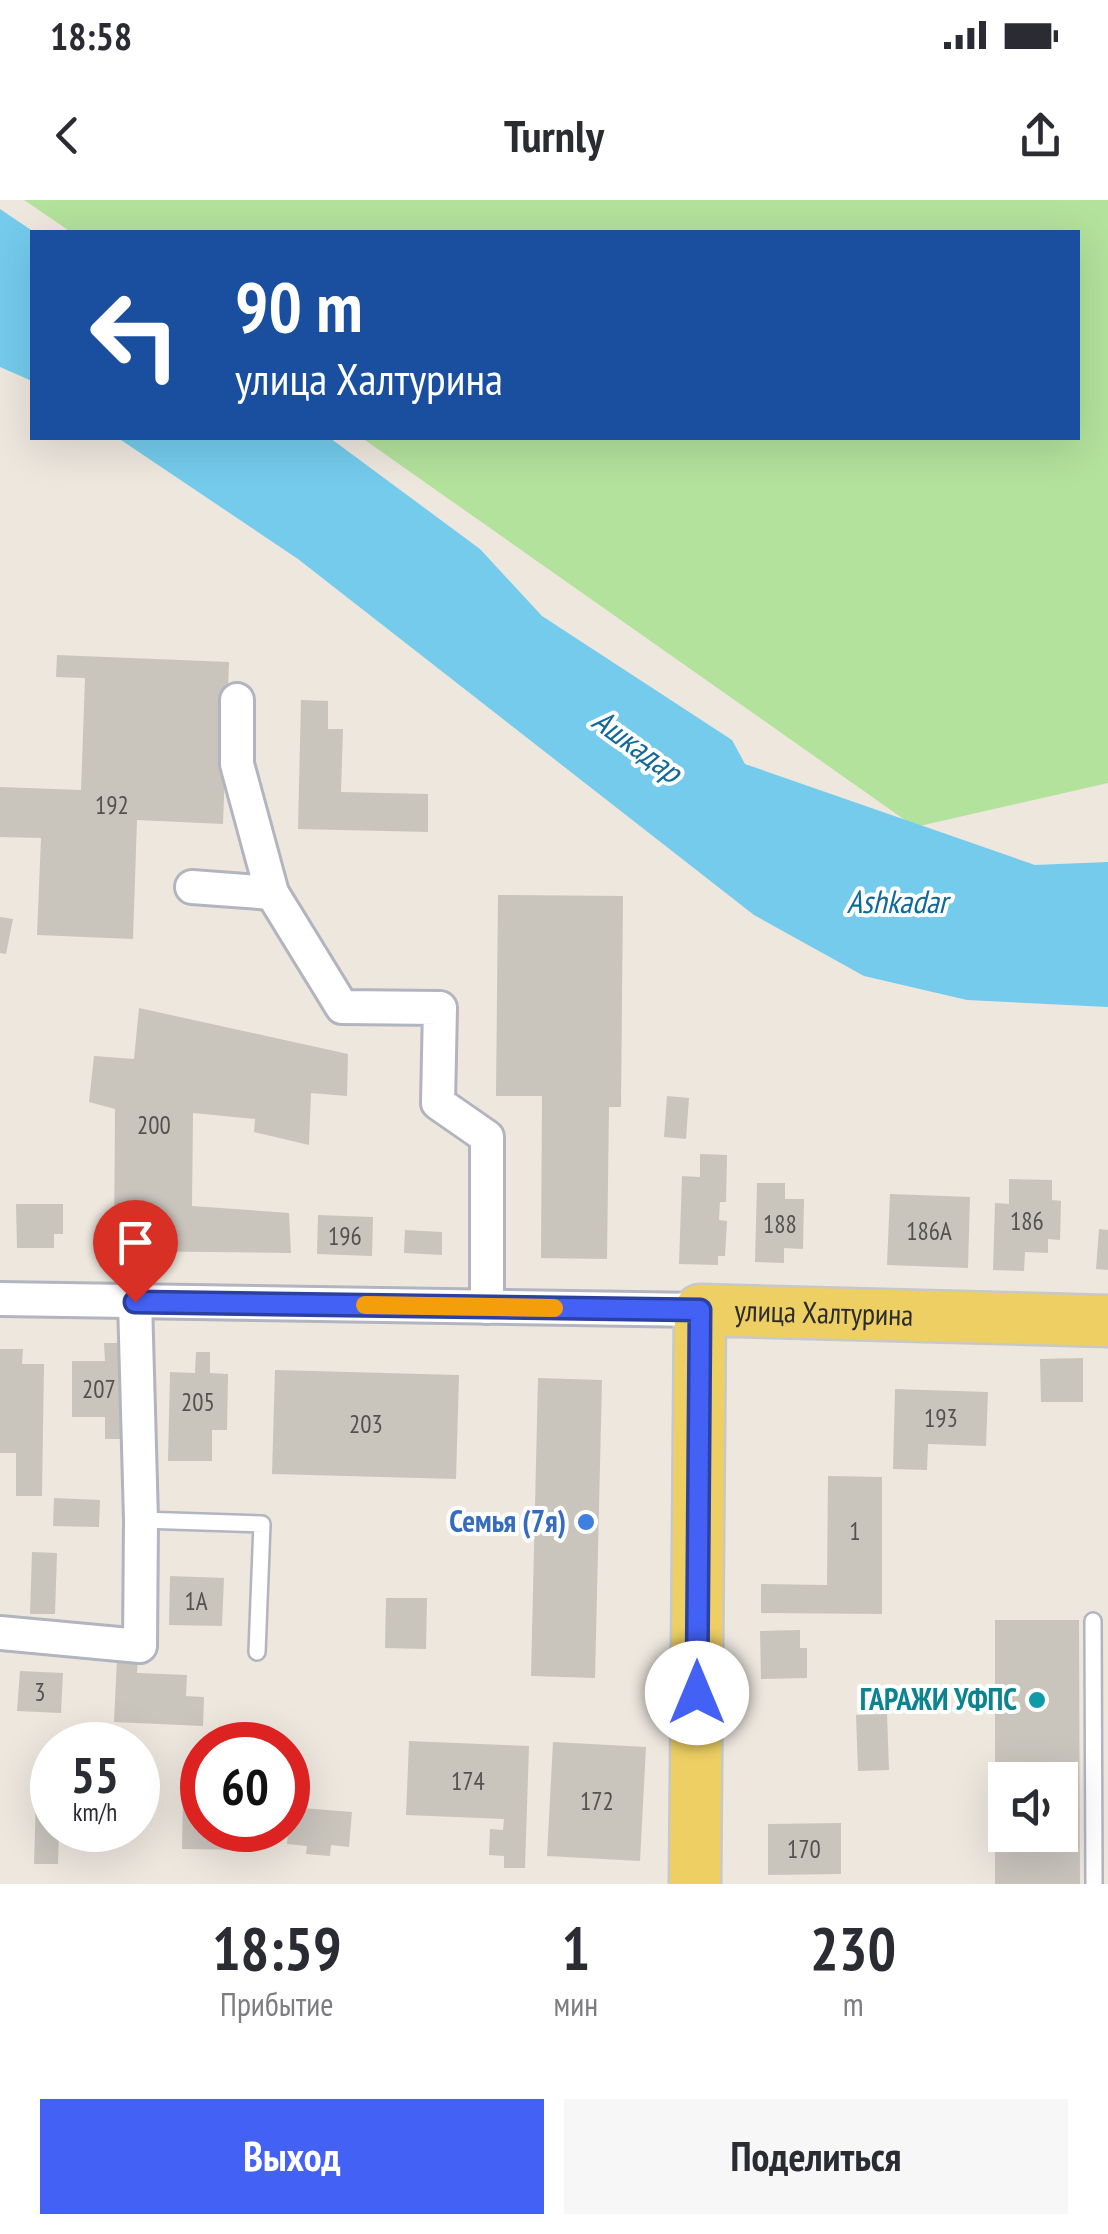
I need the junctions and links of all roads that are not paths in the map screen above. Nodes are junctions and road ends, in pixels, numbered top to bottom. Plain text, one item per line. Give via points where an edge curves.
1 (237, 700) dead end
2 (192, 887) dead end
3 (272, 893) junction
4 (0, 1299) edge
5 (135, 1302) junction
6 (487, 1307) junction
7 (700, 1310) junction
8 (1108, 1321) edge
9 (141, 1520) junction
10 (1093, 1621) dead end
11 (0, 1633) edge
12 (257, 1652) dead end
13 (696, 1884) edge
14 (1094, 1884) edge

1 - 3 street via 237,764
2 - 3 street
3 - 6 street via 342,1007 440,1008 438,1104 487,1137
4 - 5 street, улица Халтурина
5 - 6 street, улица Халтурина
5 - 9 street
6 - 7 street, улица Халтурина
7 - 8 main road, улица Халтурина
7 - 13 main road
9 - 11 street via 140,1646
9 - 12 lane via 262,1524
10 - 14 lane

